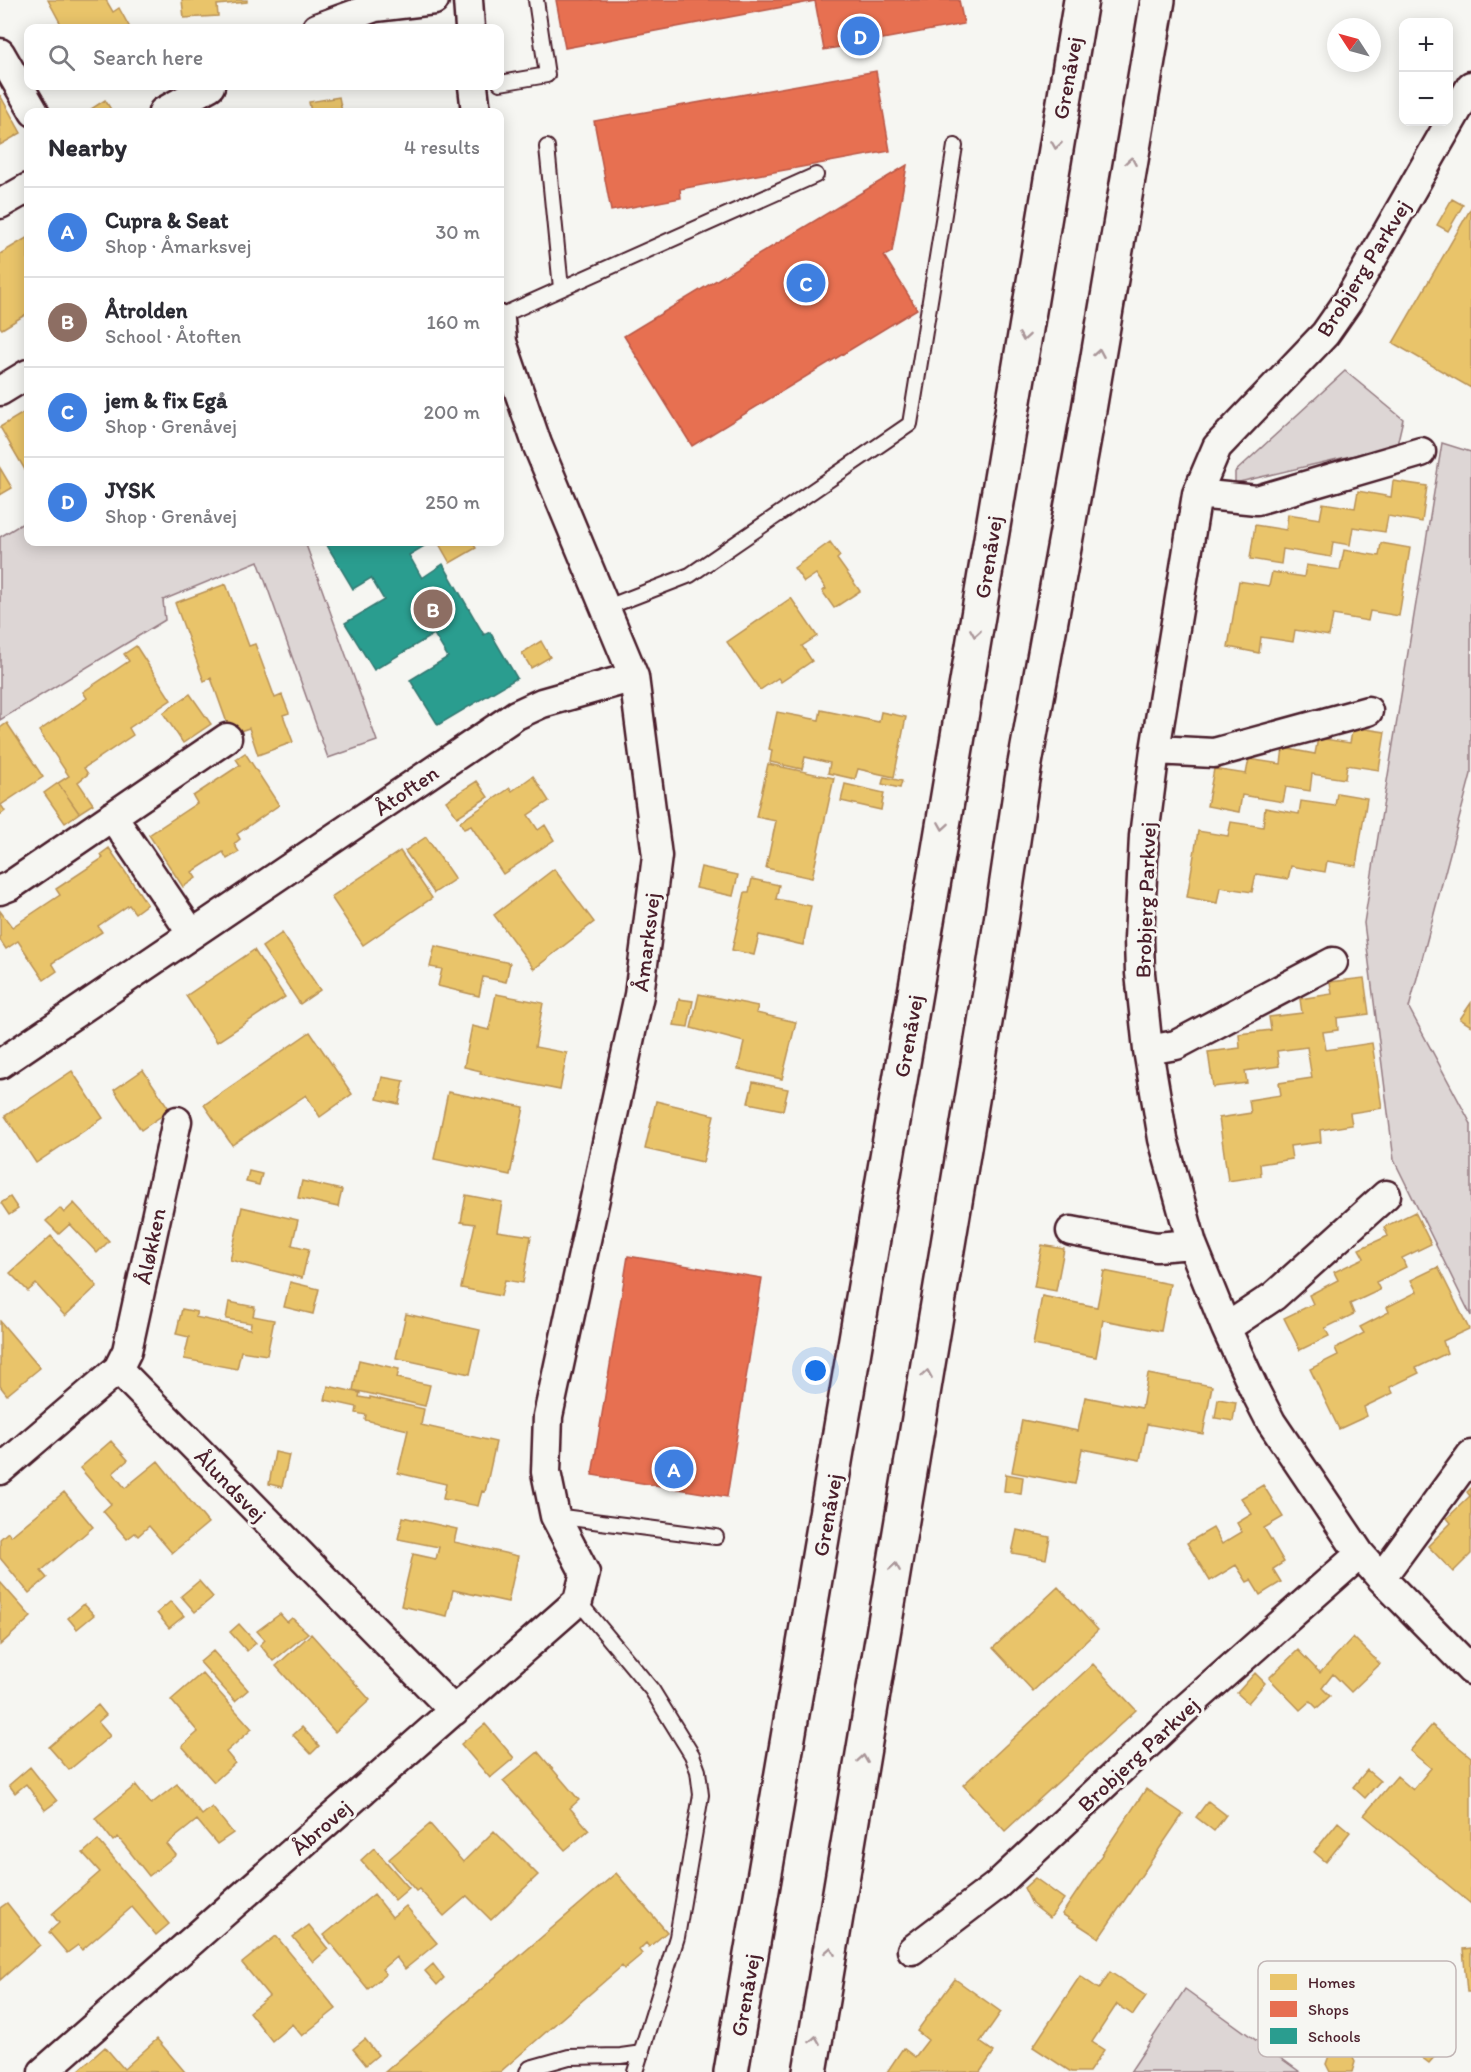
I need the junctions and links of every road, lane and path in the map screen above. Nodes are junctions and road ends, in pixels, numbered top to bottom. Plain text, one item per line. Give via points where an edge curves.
1 (434, 0) edge
2 (468, 0) edge
3 (536, 0) edge
4 (1081, 0) edge
5 (1158, 0) edge
6 (331, 24) edge
7 (470, 24) edge
8 (0, 53) edge
9 (504, 85) edge
10 (1471, 86) edge
11 (203, 90) edge
12 (32, 108) edge
13 (170, 108) edge
14 (955, 146) dead end
15 (547, 147) dead end
16 (816, 175) dead end
17 (24, 190) edge
18 (0, 204) edge
19 (561, 288) junction
20 (504, 316) edge
21 (504, 348) edge
22 (24, 377) edge
23 (0, 391) edge
24 (1421, 452) dead end
25 (1197, 494) junction
26 (605, 608) junction
27 (634, 676) junction
28 (1368, 711) dead end
29 (227, 738) dead end
30 (1155, 750) junction
31 (112, 816) junction
32 (0, 890) edge
33 (192, 934) junction
34 (1333, 962) dead end
35 (1148, 1050) junction
36 (0, 1064) edge
37 (177, 1122) dead end
38 (1386, 1195) dead end
39 (1071, 1231) dead end
40 (1192, 1244) junction
41 (1226, 1328) junction
42 (118, 1369) junction
43 (1471, 1455) edge
44 (0, 1470) edge
45 (555, 1516) junction
46 (716, 1537) dead end
47 (1360, 1554) junction
48 (1381, 1578) junction
49 (578, 1601) junction
50 (1471, 1670) edge
51 (454, 1711) junction
52 (912, 1950) dead end
53 (642, 2053) junction
54 (43, 2072) edge
55 (527, 2072) edge
56 (635, 2072) edge
57 (731, 2072) edge
58 (810, 2072) edge

1 - 6 street via 375,7
2 - 7 street
3 - 9 lane via 547,75
4 -> 57 main road, Grenåvej
58 -> 5 main road via 1022,780
8 - 12 street
10 - 25 street, Brobjerg Parkvej via 1348,301 1325,334 1217,447
11 - 13 street
14 - 26 lane via 910,424 690,574
15 - 19 lane
16 - 19 lane
17 - 18 street
19 - 20 lane
21 - 26 street, Åmarksvej via 537,444
22 - 23 street
24 - 25 street via 1257,500
25 - 30 street, Brobjerg Parkvej
26 - 27 street, Åmarksvej
27 - 33 street, Åtoften via 542,703 516,715
27 - 45 street, Åmarksvej via 657,856 639,995 548,1416 546,1472
28 - 30 street via 1214,753
29 - 31 street
30 - 35 street, Brobjerg Parkvej via 1144,836 1139,939
31 - 32 street
31 - 33 street
33 - 36 street, Åtoften
34 - 35 street via 1176,1045
35 - 40 street, Brobjerg Parkvej via 1163,1139
37 - 42 street, Åløkken via 127,1351
38 - 41 street via 1274,1296
39 - 40 street via 1156,1247
40 - 41 street, Brobjerg Parkvej
41 - 47 street, Brobjerg Parkvej via 1271,1422
42 - 44 street
42 - 51 street, Ålundsvej
43 - 48 street
45 - 46 lane
45 - 49 street, Åmarksvej via 585,1573
47 - 48 street, Brobjerg Parkvej
47 - 52 street, Brobjerg Parkvej via 1185,1709 996,1886
48 - 50 street, Brobjerg Parkvej
49 - 51 street, Åbrovej
49 - 53 lane via 652,1690 698,1771 701,1795 677,1937
51 - 54 street, Åbrovej
53 - 55 lane via 569,2057
53 - 56 lane

